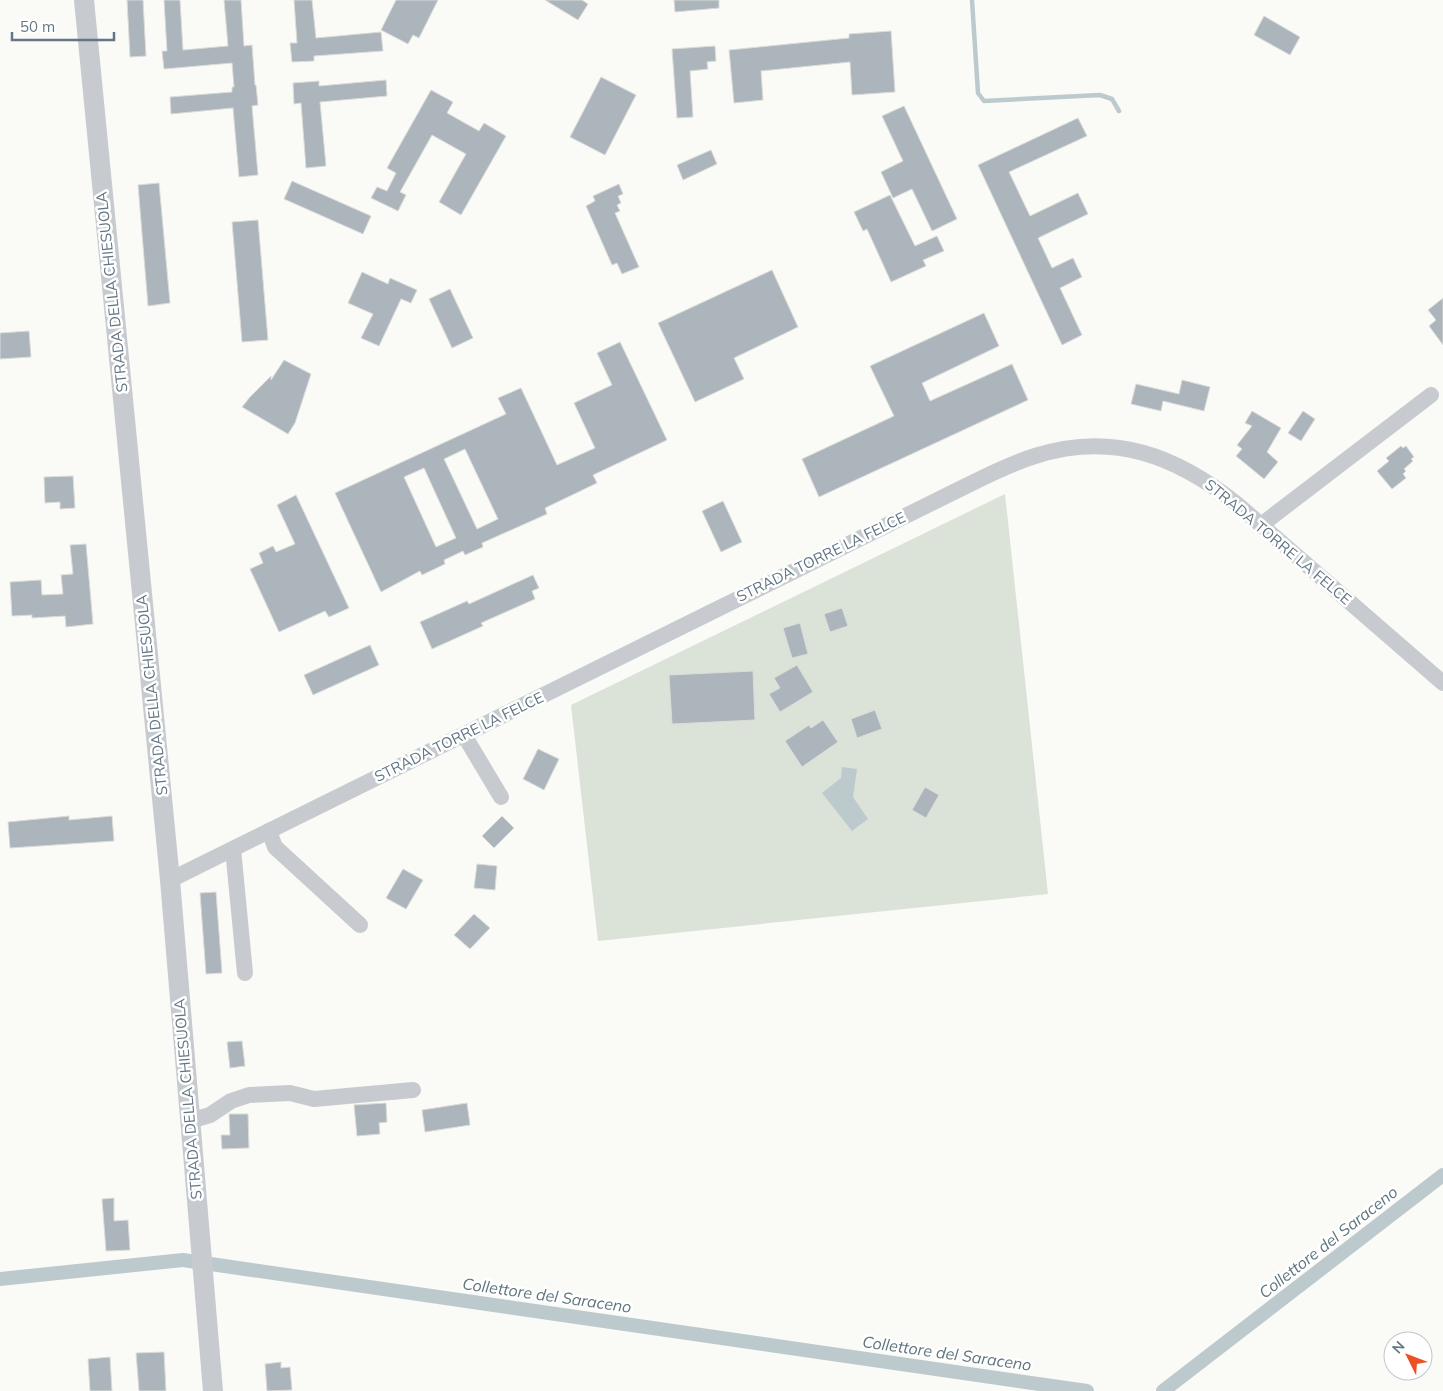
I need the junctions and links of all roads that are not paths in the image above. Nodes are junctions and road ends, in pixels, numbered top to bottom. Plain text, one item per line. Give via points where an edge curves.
1 (84, 0) edge
2 (1431, 395) dead end
3 (1261, 525) junction
4 (1443, 683) edge
5 (464, 734) junction
6 (501, 797) dead end
7 (269, 831) junction
8 (233, 849) junction
9 (170, 880) junction
10 (360, 926) dead end
11 (246, 972) dead end
12 (413, 1090) dead end
13 (190, 1119) junction
14 (213, 1391) edge

1 - 9 street, STRADA DELLA CHIESUOLA
2 - 3 street
3 - 4 street, STRADA TORRE LA FELCE
3 - 5 street, STRADA TORRE LA FELCE via 1205,480 1156,456 1102,446 1043,454 975,481
5 - 6 street
5 - 7 street, STRADA TORRE LA FELCE
7 - 8 street, STRADA TORRE LA FELCE
7 - 10 street via 275,847
8 - 9 street, STRADA TORRE LA FELCE
8 - 11 street
9 - 13 street, STRADA DELLA CHIESUOLA
12 - 13 street via 314,1100 290,1092 249,1095 231,1101 210,1115
13 - 14 street, STRADA DELLA CHIESUOLA

